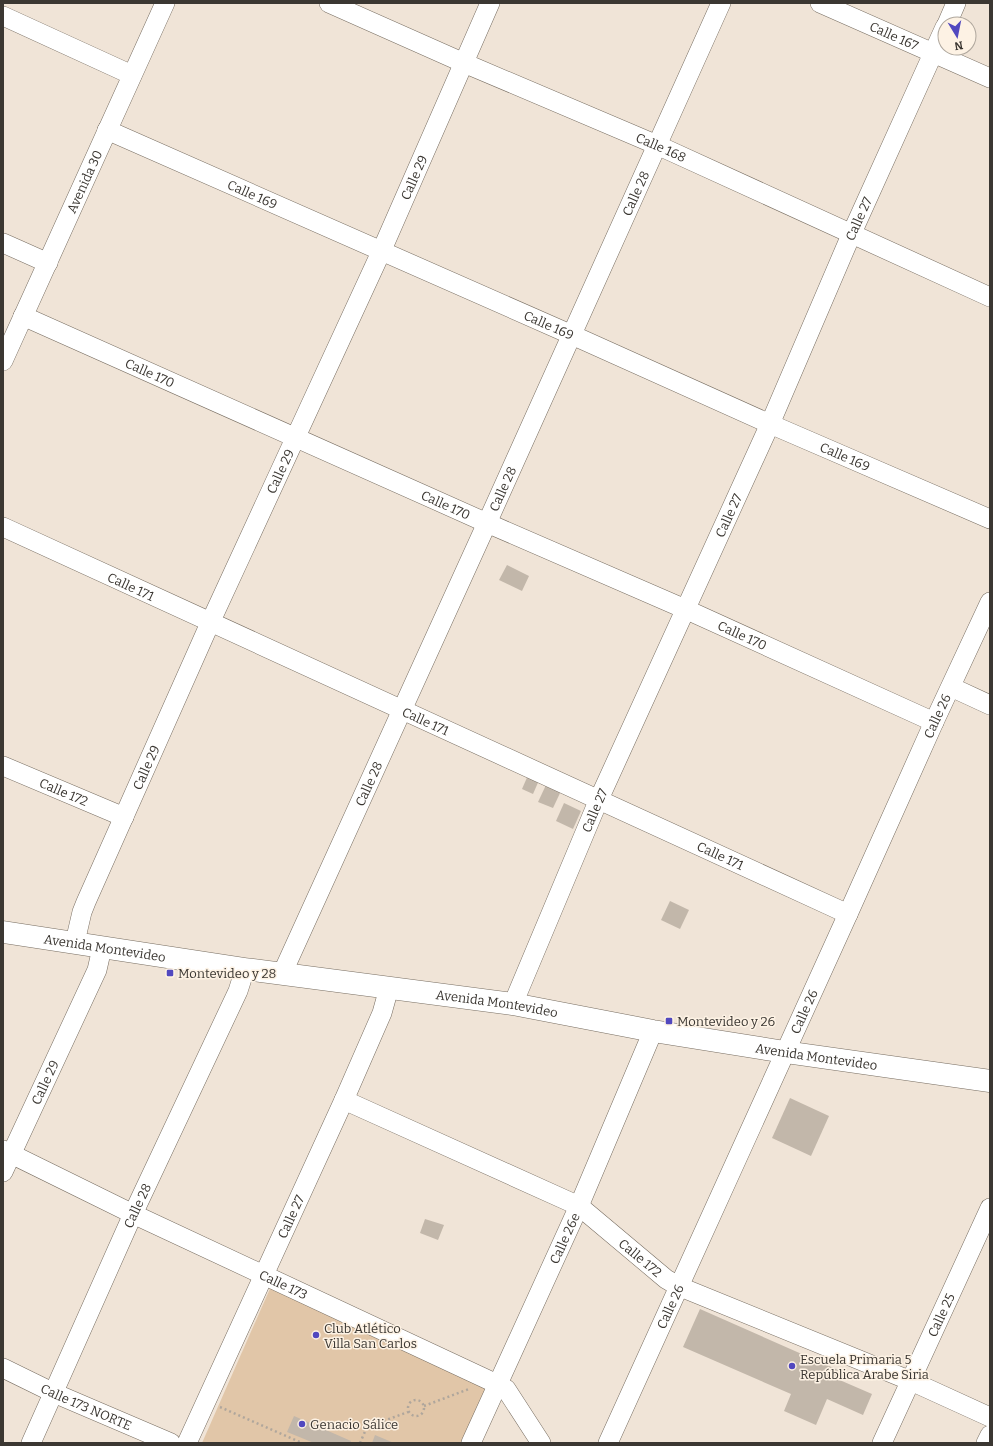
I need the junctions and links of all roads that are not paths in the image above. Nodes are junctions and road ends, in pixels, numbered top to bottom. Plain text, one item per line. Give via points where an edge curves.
1 (165, 3) edge
2 (329, 3) edge
3 (490, 3) edge
4 (721, 3) edge
5 (820, 3) edge
6 (956, 3) edge
7 (3, 16) edge
8 (950, 16) edge
9 (937, 44) edge
10 (933, 53) junction
11 (464, 63) junction
12 (132, 74) junction
13 (990, 78) edge
14 (107, 130) junction
15 (657, 145) junction
16 (851, 234) junction
17 (3, 243) edge
18 (381, 252) junction
19 (48, 263) junction
20 (990, 297) edge
21 (23, 316) junction
22 (572, 335) junction
23 (3, 361) edge
24 (770, 424) junction
25 (296, 437) junction
26 (990, 519) edge
27 (487, 523) junction
28 (3, 527) edge
29 (990, 602) edge
30 (685, 609) junction
31 (210, 623) junction
32 (951, 687) junction
33 (990, 705) edge
34 (402, 710) junction
35 (934, 722) junction
36 (3, 766) edge
37 (599, 799) junction
38 (124, 817) junction
39 (848, 914) junction
40 (3, 932) edge
41 (75, 942) junction
42 (102, 948) junction
43 (245, 969) junction
44 (282, 974) junction
45 (389, 988) junction
46 (513, 1004) junction
47 (653, 1030) junction
48 (785, 1052) junction
49 (990, 1081) edge
50 (344, 1100) junction
51 (7, 1152) edge
52 (3, 1172) edge
53 (579, 1206) junction
54 (990, 1208) edge
55 (133, 1214) junction
56 (264, 1276) junction
57 (678, 1286) junction
58 (3, 1368) edge
59 (911, 1381) junction
60 (497, 1384) junction
61 (54, 1393) junction
62 (990, 1417) edge
63 (990, 1435) edge
64 (31, 1443) edge
65 (171, 1443) edge
66 (187, 1443) edge
67 (471, 1443) edge
68 (541, 1443) edge
69 (608, 1443) edge
70 (882, 1443) edge
71 (986, 1443) edge

1 - 12 street, Avenida 30
2 - 11 street, Calle 168
3 - 11 street, Calle 29
4 - 15 street, Calle 28
5 - 10 street, Calle 167
6 - 8 street
7 - 12 street
9 - 10 street, Calle 27
10 - 13 street, Calle 167
10 - 16 street, Calle 27
11 - 15 street, Calle 168
11 - 18 street, Calle 29
12 - 14 street, Avenida 30
14 - 18 street, Calle 169
14 - 19 street, Avenida 30
15 - 16 street, Calle 168
15 - 22 street, Calle 28
16 - 20 street, Calle 168
16 - 24 street, Calle 27
17 - 19 street
18 - 22 street, Calle 169
18 - 25 street, Calle 29
19 - 21 street, Avenida 30
21 - 23 street, Avenida 30
21 - 25 street, Calle 170
22 - 24 street, Calle 169
22 - 27 street, Calle 28
24 - 26 street, Calle 169
24 - 30 street, Calle 27
25 - 27 street, Calle 170
25 - 31 street, Calle 29
27 - 30 street, Calle 170
27 - 34 street, Calle 28
28 - 31 street, Calle 171
29 - 32 street, Calle 26
30 - 35 street, Calle 170
30 - 37 street, Calle 27
31 - 34 street, Calle 171
31 - 38 street, Calle 29
32 - 33 street
32 - 35 street, Calle 26
34 - 37 street, Calle 171
34 - 44 street, Calle 28
35 - 39 street, Calle 26
36 - 38 street, Calle 172
37 - 39 street, Calle 171
37 - 46 street, Calle 27
38 - 41 street, Calle 29 via 82,912
39 - 48 street, Calle 26
40 - 41 main road, Avenida Montevideo
41 - 42 main road, Avenida Montevideo
42 - 43 main road, Avenida Montevideo
42 - 51 street, Calle 29 via 97,970
43 - 44 main road, Avenida Montevideo
43 - 55 street, Calle 28 via 238,991
44 - 45 main road, Avenida Montevideo
45 - 46 main road, Avenida Montevideo
45 - 50 street, Calle 27 via 382,1013
46 - 47 main road, Avenida Montevideo
47 - 48 main road, Avenida Montevideo
47 - 53 street, Calle 26e
48 - 49 main road, Avenida Montevideo
48 - 57 street, Calle 26
50 - 53 street, Calle 172
50 - 56 street, Calle 27
51 - 52 street, Calle 29
51 - 55 street, Calle 173
53 - 57 street, Calle 172 via 666,1279
53 - 60 street, Calle 26e
54 - 59 street, Calle 25
55 - 56 street, Calle 173
55 - 61 street, Calle 28
56 - 60 street, Calle 173
56 - 66 street, Calle 27
57 - 59 street, Calle 172
57 - 69 street, Calle 26
58 - 61 street, Calle 173 NORTE
59 - 62 street, Calle 172
59 - 70 street, Calle 25
60 - 67 street, Calle 26e
60 - 68 street, Calle 173 via 506,1389
61 - 64 street, Calle 28
61 - 65 street, Calle 173 NORTE
63 - 71 street

